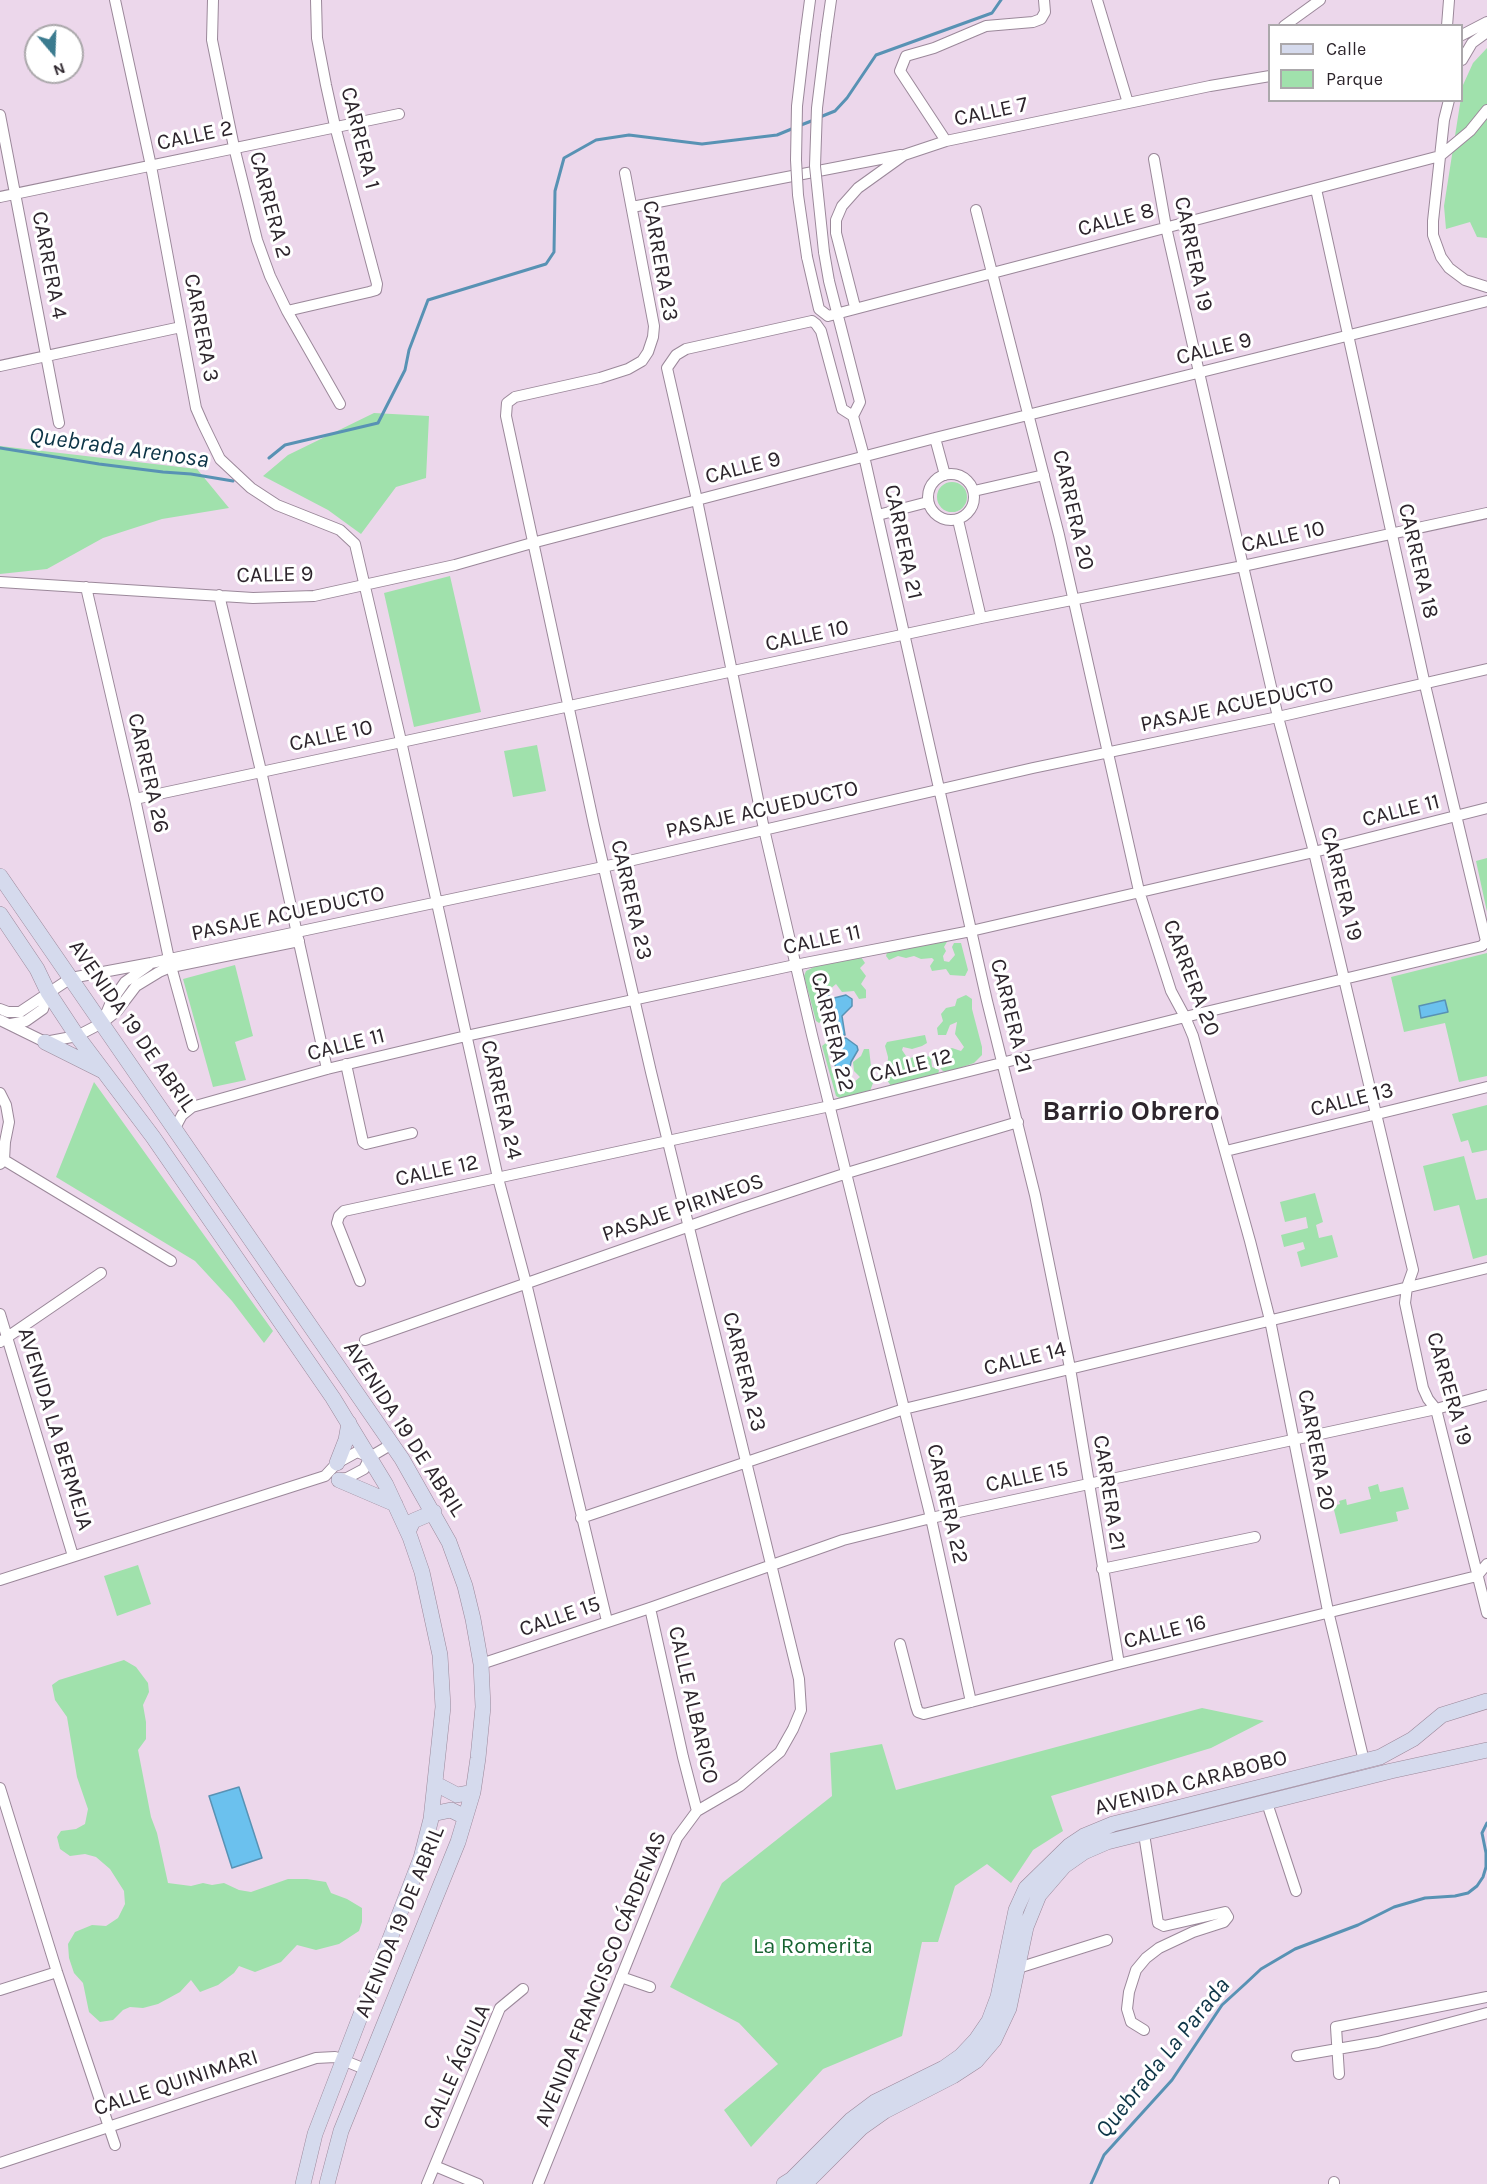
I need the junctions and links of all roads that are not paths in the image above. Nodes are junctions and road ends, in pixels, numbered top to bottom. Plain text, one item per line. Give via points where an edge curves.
1 (115, 0) edge
2 (213, 0) edge
3 (316, 0) edge
4 (810, 0) edge
5 (831, 0) edge
6 (1044, 0) edge
7 (1097, 0) edge
8 (1320, 0) edge
9 (1449, 0) edge
10 (1487, 22) edge
11 (1287, 24) edge
12 (1447, 24) edge
13 (1487, 32) edge
14 (1463, 33) edge
15 (1463, 57) edge
16 (1268, 76) edge
17 (1448, 102) edge
18 (1128, 103) junction
19 (1487, 110) edge
20 (399, 114) dead end
21 (0, 115) edge
22 (335, 126) junction
23 (946, 141) junction
24 (234, 147) junction
25 (904, 155) junction
26 (1440, 156) junction
27 (1154, 159) dead end
28 (151, 166) junction
29 (625, 173) dead end
30 (1316, 189) junction
31 (16, 194) junction
32 (0, 197) edge
33 (632, 207) junction
34 (976, 210) dead end
35 (1166, 227) junction
36 (993, 272) junction
37 (1487, 287) edge
38 (1487, 301) edge
39 (855, 307) junction
40 (819, 309) junction
41 (287, 311) junction
42 (837, 313) junction
43 (812, 321) junction
44 (181, 327) junction
45 (1348, 335) junction
46 (46, 356) junction
47 (0, 366) edge
48 (1199, 374) junction
49 (340, 404) dead end
50 (1029, 414) junction
51 (853, 416) junction
52 (59, 423) dead end
53 (935, 438) junction
54 (864, 456) junction
55 (1044, 474) junction
56 (945, 475) junction
57 (974, 491) junction
58 (697, 500) junction
59 (928, 502) junction
60 (1487, 513) edge
61 (878, 515) junction
62 (958, 520) junction
63 (1392, 534) junction
64 (532, 543) junction
65 (1243, 566) junction
66 (0, 582) edge
67 (366, 585) junction
68 (86, 587) junction
69 (219, 595) junction
70 (1074, 600) junction
71 (981, 618) junction
72 (904, 636) junction
73 (1487, 669) edge
74 (730, 672) junction
75 (1425, 685) junction
76 (568, 706) junction
77 (1278, 717) junction
78 (401, 741) junction
79 (1107, 752) junction
80 (261, 771) junction
81 (939, 790) junction
82 (135, 799) junction
83 (1487, 808) edge
84 (1457, 817) junction
85 (764, 829) junction
86 (1314, 852) junction
87 (603, 867) junction
88 (0, 876) edge
89 (1139, 891) junction
90 (436, 902) junction
91 (0, 914) edge
92 (5, 928) edge
93 (971, 931) junction
94 (298, 936) junction
95 (1486, 941) edge
96 (151, 963) junction
97 (170, 963) junction
98 (795, 965) junction
99 (70, 978) junction
100 (1344, 978) junction
101 (48, 992) junction
102 (634, 1000) junction
103 (0, 1009) edge
104 (1185, 1017) junction
105 (5, 1022) edge
106 (102, 1023) junction
107 (77, 1036) junction
108 (466, 1036) junction
109 (45, 1042) junction
110 (193, 1046) dead end
111 (93, 1056) junction
112 (1002, 1064) junction
113 (346, 1065) junction
114 (327, 1069) junction
115 (105, 1072) junction
116 (1487, 1087) edge
117 (0, 1093) edge
118 (830, 1106) junction
119 (1376, 1114) junction
120 (1018, 1122) junction
121 (175, 1128) junction
122 (412, 1133) dead end
123 (667, 1142) junction
124 (1226, 1151) junction
125 (2, 1162) edge
126 (847, 1173) junction
127 (498, 1178) junction
128 (687, 1227) junction
129 (171, 1261) dead end
130 (1487, 1268) edge
131 (101, 1273) dead end
132 (360, 1281) dead end
133 (526, 1283) junction
134 (1407, 1287) junction
135 (0, 1314) edge
136 (1269, 1320) junction
137 (4, 1340) edge
138 (365, 1340) dead end
139 (1070, 1368) junction
140 (1487, 1395) edge
141 (904, 1409) junction
142 (1436, 1409) junction
143 (349, 1423) junction
144 (1294, 1439) junction
145 (392, 1444) junction
146 (370, 1457) junction
147 (746, 1461) junction
148 (337, 1462) junction
149 (332, 1478) junction
150 (1087, 1484) junction
151 (395, 1504) junction
152 (434, 1512) junction
153 (581, 1518) junction
154 (931, 1518) junction
155 (408, 1532) junction
156 (1255, 1537) dead end
157 (73, 1556) junction
158 (1487, 1564) edge
159 (772, 1565) junction
160 (1102, 1569) junction
161 (1477, 1576) junction
162 (0, 1580) edge
163 (650, 1608) junction
164 (1329, 1611) junction
165 (1487, 1613) edge
166 (607, 1621) junction
167 (900, 1644) dead end
168 (481, 1664) junction
169 (1119, 1664) junction
170 (1487, 1701) edge
171 (971, 1702) junction
172 (793, 1730) joint
173 (1487, 1750) edge
174 (1364, 1761) junction
175 (436, 1784) junction
176 (0, 1788) edge
177 (473, 1792) junction
178 (1268, 1803) junction
179 (697, 1811) junction
180 (432, 1814) junction
181 (465, 1817) junction
182 (1144, 1834) junction
183 (1296, 1891) dead end
184 (1107, 1940) dead end
185 (1018, 1968) junction
186 (57, 1972) junction
187 (621, 1977) junction
188 (651, 1987) dead end
189 (523, 1989) dead end
190 (0, 1990) edge
191 (1487, 1997) edge
192 (1487, 2013) edge
193 (1375, 2020) junction
194 (1144, 2030) dead end
195 (1378, 2042) junction
196 (1337, 2050) junction
197 (1297, 2056) dead end
198 (343, 2061) junction
199 (365, 2069) junction
200 (1339, 2074) dead end
201 (109, 2126) junction
202 (115, 2145) dead end
203 (0, 2163) edge
204 (435, 2166) junction
205 (303, 2184) edge
206 (327, 2184) edge
207 (427, 2184) edge
208 (478, 2184) edge
209 (538, 2184) edge
210 (784, 2184) edge
211 (805, 2184) edge

1 - 28 street, CARRERA 3
2 - 24 street, CARRERA 2 via 212,40
3 - 22 street, CARRERA 1 via 317,38
4 - 40 street, bridge via 797,106 796,160 807,257
5 - 42 street, CARRERA 21, bridge via 817,108 815,166 824,252
6 - 23 street via 1041,19 986,26 906,56 900,71
7 - 18 street
8 - 11 street
9 - 12 street
10 - 14 street
13 - 15 street via 1472,43
16 - 18 street, CALLE 7
17 - 26 street
18 - 23 street, CALLE 7
19 - 26 street via 1470,131
20 - 22 street, CALLE 2
21 - 31 street, CARRERA 4
22 - 24 street, CALLE 2
22 - 41 street, CARRERA 1 via 376,290
23 - 25 street, CALLE 7
24 - 28 street, CALLE 2
24 - 41 street, CARRERA 2 via 257,240
25 - 33 street
25 - 39 street, CALLE 7 via 858,189 842,206 836,220
26 - 30 street, CALLE 8
26 - 37 street via 1432,221 1435,246 1449,268 1465,280
27 - 35 street, CARRERA 19
28 - 31 street, CALLE 2
28 - 44 street, CARRERA 3
29 - 33 street, CARRERA 23
30 - 35 street, CALLE 8
30 - 45 street, CARRERA 18
31 - 32 street, CALLE 2
31 - 46 street, CARRERA 4
33 - 64 street, CARRERA 23 via 654,326 648,352 628,369 515,397 507,404 506,416
34 - 36 street, CARRERA 20
35 - 36 street, CALLE 8
35 - 48 street, CARRERA 19
36 - 39 street, CALLE 8
36 - 50 street, CARRERA 20
38 - 45 street, CALLE 9
39 - 42 street, CALLE 8
40 - 42 street via 828,316
40 - 43 street
41 - 49 street, CARRERA 2
42 - 51 street, CARRERA 21 via 860,402
43 - 51 street, CARRERA 21 via 821,331 842,409
43 - 58 street, CARRERA 22 via 686,349 675,355 667,368
44 - 46 street
44 - 67 street, CARRERA 3 via 196,408 220,459 277,506 340,530 355,544
45 - 48 street, CALLE 9
45 - 63 street, CARRERA 18
46 - 47 street
46 - 52 street, CARRERA 4
48 - 50 street, CALLE 9
48 - 65 street, CARRERA 19
50 - 53 street, CALLE 9
50 - 55 street, CARRERA 20
51 - 54 street, CARRERA 21
53 - 54 street, CALLE 9
53 - 56 street
54 - 58 street, CALLE 9
54 - 61 street, CARRERA 21
55 - 57 street
55 - 70 street, CARRERA 20
56 - 57 street via 963,477
56 - 59 street via 933,482
57 - 62 street via 972,509
58 - 64 street, CALLE 9
58 - 74 street, CARRERA 22
59 - 61 street
59 - 62 street via 936,515
60 - 63 street, CALLE 10
61 - 72 street, CARRERA 21
62 - 71 street
63 - 65 street, CALLE 10
63 - 75 street, CARRERA 18
64 - 67 street, CALLE 9
64 - 76 street, CARRERA 23
65 - 70 street, CALLE 10
65 - 77 street, CARRERA 19
66 - 68 street, CALLE 9
67 - 69 street, CALLE 9 via 314,596
67 - 78 street, CARRERA 24
68 - 69 street, CALLE 9
68 - 82 street, CARRERA 26
69 - 80 street
70 - 71 street, CALLE 10
70 - 79 street, CARRERA 20
71 - 72 street, CALLE 10
72 - 74 street, CALLE 10
72 - 81 street, CARRERA 21
73 - 75 street, PASAJE ACUEDUCTO
74 - 76 street, CALLE 10
74 - 85 street, CARRERA 22
75 - 77 street, PASAJE ACUEDUCTO
75 - 84 street, CARRERA 18
76 - 78 street, CALLE 10
76 - 87 street, CARRERA 23
77 - 79 street, PASAJE ACUEDUCTO
77 - 86 street, CARRERA 19
78 - 80 street, CALLE 10
78 - 90 street, CARRERA 24
79 - 81 street, PASAJE ACUEDUCTO
79 - 89 street, CARRERA 20
80 - 82 street, CALLE 10
80 - 94 street
81 - 85 street, PASAJE ACUEDUCTO
81 - 93 street, CARRERA 21
82 - 97 street, CARRERA 26
83 - 84 street, CALLE 11
84 - 86 street, CALLE 11
84 - 95 street, CARRERA 18
85 - 87 street, PASAJE ACUEDUCTO
85 - 98 street, CARRERA 22
86 - 89 street, CALLE 11
86 - 100 street, CARRERA 19
87 - 90 street, PASAJE ACUEDUCTO
87 - 102 street, CARRERA 23
88 - 99 main road, AVENIDA 19 DE ABRIL
89 - 93 street, CALLE 11
89 - 104 street, CARRERA 20 via 1170,991
90 - 94 street, PASAJE ACUEDUCTO
90 - 108 street, CARRERA 24
91 - 92 main road, AVENIDA 19 DE ABRIL
92 - 101 main road, AVENIDA 19 DE ABRIL via 37,969
93 - 98 street, CALLE 11
93 - 112 street, CARRERA 21
94 - 97 street, PASAJE ACUEDUCTO
94 - 114 street
95 - 100 street, CALLE 12 via 1471,950
96 - 97 street, PASAJE ACUEDUCTO
96 - 99 street, PASAJE ACUEDUCTO
96 - 106 street via 121,987
97 - 106 street via 136,986
97 - 110 street, CARRERA 26
98 - 102 street, CALLE 11
98 - 118 street, CARRERA 22
99 - 101 street, PASAJE ACUEDUCTO
99 - 106 main road, AVENIDA 19 DE ABRIL
100 - 104 street, CALLE 12
100 - 119 street, CARRERA 19
101 - 103 street, PASAJE ACUEDUCTO via 20,1012
101 - 105 street via 43,1009 26,1021
101 - 107 main road, AVENIDA 19 DE ABRIL
102 - 108 street, CALLE 11
102 - 123 street, CARRERA 23
104 - 112 street, CALLE 12
104 - 124 street, CARRERA 20
105 - 109 street
106 - 107 street
106 - 111 main road
106 - 121 main road, AVENIDA 19 DE ABRIL
107 - 109 street
107 - 111 main road, AVENIDA 19 DE ABRIL
108 - 113 street, CALLE 11
108 - 127 street, CARRERA 24
109 - 115 main road
111 - 115 main road, AVENIDA 19 DE ABRIL
112 - 118 street, CALLE 12
112 - 120 street, CARRERA 21
113 - 114 street, CALLE 11
113 - 122 street via 363,1142
114 - 121 street, CALLE 11 via 192,1107
115 - 143 main road, AVENIDA 19 DE ABRIL
116 - 119 street, CALLE 13
117 - 125 street via 9,1122
118 - 123 street, CALLE 12
118 - 126 street, CARRERA 22
119 - 124 street, CALLE 13
119 - 134 street, CARRERA 19 via 1413,1270
120 - 126 street, PASAJE PIRINEOS
120 - 139 street, CARRERA 21
121 - 145 main road, AVENIDA 19 DE ABRIL
123 - 127 street, CALLE 12
123 - 128 street, CARRERA 23
124 - 136 street, CARRERA 20
125 - 129 street
126 - 128 street, PASAJE PIRINEOS
126 - 141 street, CARRERA 22
127 - 132 street, CALLE 12 via 344,1211 337,1223
127 - 133 street, CARRERA 24
128 - 133 street, PASAJE PIRINEOS
128 - 147 street, CARRERA 23
130 - 134 street, CALLE 14
131 - 137 street
133 - 138 street, PASAJE PIRINEOS
133 - 153 street, CARRERA 24
134 - 136 street, CALLE 14
134 - 142 street, CARRERA 19 via 1405,1303 1423,1388
135 - 137 street, AVENIDA LA BERMEJA
136 - 139 street, CALLE 14
136 - 144 street, CARRERA 20
137 - 157 street, AVENIDA LA BERMEJA
139 - 141 street, CALLE 14
139 - 150 street, CARRERA 21
140 - 142 street, CALLE 15
141 - 147 street, CALLE 14
141 - 154 street, CARRERA 22
142 - 144 street, CALLE 15
142 - 161 street, CARRERA 19
143 - 146 main road, AVENIDA 19 DE ABRIL
143 - 148 main road
144 - 150 street, CALLE 15
144 - 164 street, CARRERA 20
145 - 146 street
145 - 152 main road, AVENIDA 19 DE ABRIL
146 - 148 street via 357,1452
146 - 149 street via 364,1469
146 - 151 main road, AVENIDA 19 DE ABRIL
147 - 153 street, CALLE 14
147 - 159 street, CARRERA 23
148 - 149 street
149 - 151 main road
149 - 157 street
150 - 154 street, CALLE 15
150 - 160 street, CARRERA 21
151 - 155 main road, AVENIDA 19 DE ABRIL
152 - 155 main road via 413,1521
152 - 168 main road, AVENIDA 19 DE ABRIL via 450,1542 465,1586
153 - 166 street, CARRERA 24
154 - 159 street, CALLE 15 via 843,1540
154 - 171 street, CARRERA 22
155 - 175 main road, AVENIDA 19 DE ABRIL via 423,1572 440,1655 443,1707
156 - 160 street
157 - 162 street
158 - 161 street
159 - 163 street, CALLE 15
159 - 172 street, CARRERA 23 via 801,1695 801,1710
160 - 169 street, CARRERA 21
161 - 164 street, CALLE 16
161 - 165 street, CARRERA 19
163 - 166 street, CALLE 15
163 - 179 street, CALLE ALBARICO
164 - 169 street, CALLE 16
164 - 174 street, CARRERA 20
166 - 168 street, CALLE 15
167 - 171 street, CALLE 16 via 918,1712 924,1714
168 - 177 main road, AVENIDA 19 DE ABRIL via 482,1717
169 - 171 street, CALLE 16
170 - 174 main road, AVENIDA CARABOBO via 1448,1712 1396,1749
172 - 179 street, AVENIDA FRANCISCO CÁRDENAS via 780,1752 740,1786
173 - 178 main road, AVENIDA CARABOBO
174 - 210 main road, AVENIDA CARABOBO via 1113,1824 1069,1846 1026,1888 1016,1910 998,1997 976,2040 944,2068 875,2102
175 - 177 main road via 457,1795
175 - 180 main road, AVENIDA 19 DE ABRIL
176 - 186 street
177 - 181 main road, AVENIDA 19 DE ABRIL
178 - 182 main road, AVENIDA CARABOBO
178 - 183 street
179 - 187 street, AVENIDA FRANCISCO CÁRDENAS via 677,1838
180 - 181 main road via 452,1810
180 - 198 main road, AVENIDA 19 DE ABRIL via 421,1858
181 - 199 main road, AVENIDA 19 DE ABRIL
182 - 185 main road, AVENIDA CARABOBO via 1107,1842 1064,1866 1040,1895 1026,1928
182 - 194 street via 1158,1923 1164,1926 1225,1912 1228,1917 1159,1948 1136,1970 1127,2009 1131,2022
184 - 185 street
185 - 211 main road, AVENIDA CARABOBO via 1009,2008 994,2040 976,2061 861,2128
186 - 190 street
186 - 201 street
187 - 188 street
187 - 209 street, AVENIDA FRANCISCO CÁRDENAS
189 - 204 street, CALLE ÁGUILA via 500,2008
191 - 193 street
192 - 195 street
193 - 195 street
193 - 196 street via 1336,2027
195 - 196 street
196 - 197 street
196 - 200 street
198 - 199 street, CALLE QUINIMARI
198 - 201 street, CALLE QUINIMARI via 335,2057 307,2060
198 - 205 main road, AVENIDA 19 DE ABRIL via 315,2134
199 - 206 main road, AVENIDA 19 DE ABRIL via 341,2131
201 - 202 street
201 - 203 street, CALLE QUINIMARI
204 - 207 street, CALLE ÁGUILA
204 - 208 street, CALLE ÁGUILA

